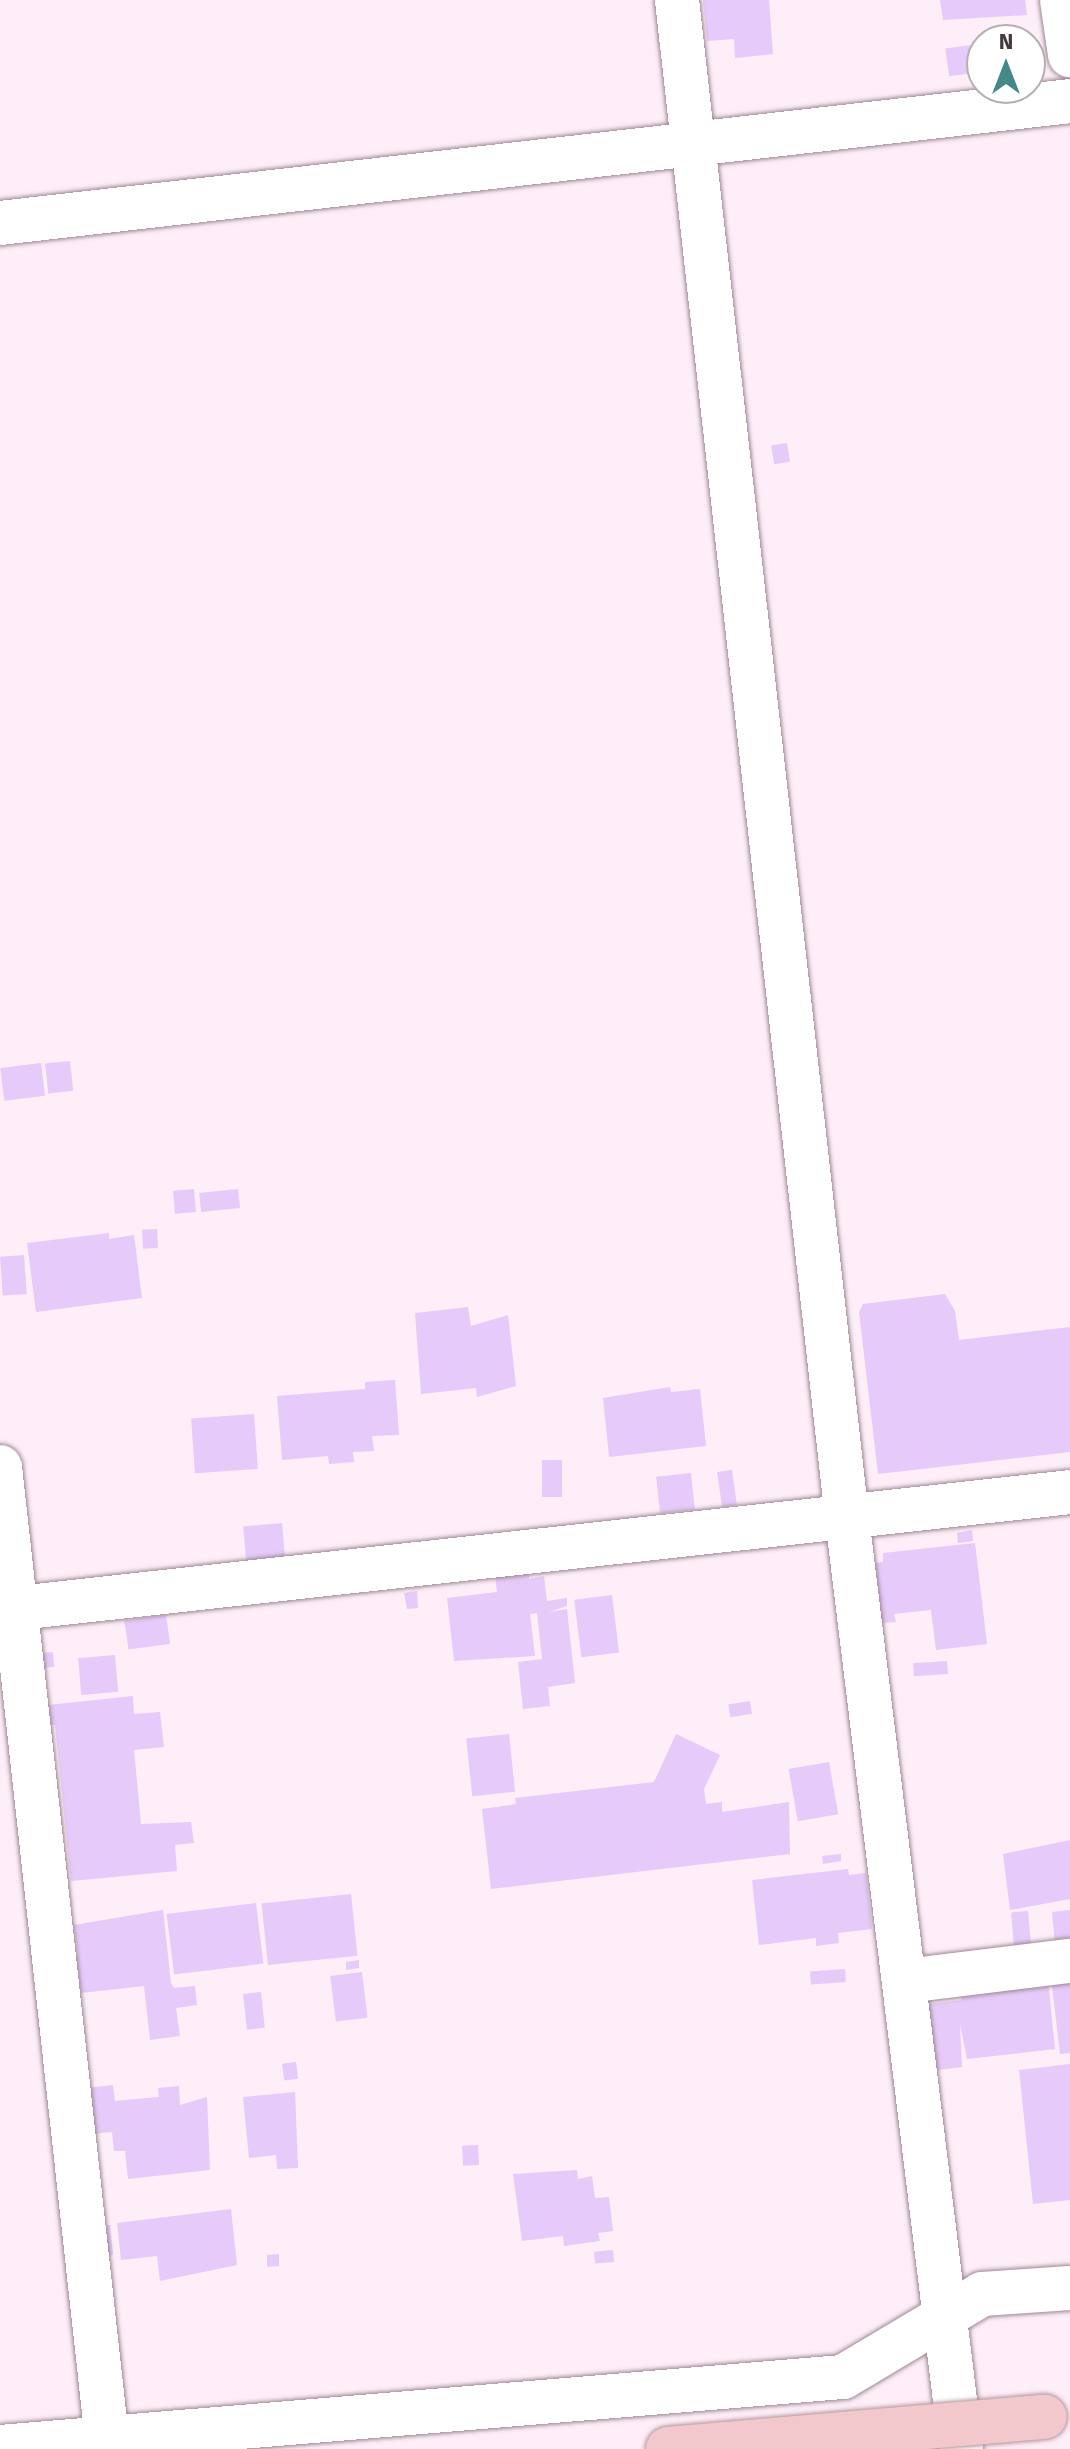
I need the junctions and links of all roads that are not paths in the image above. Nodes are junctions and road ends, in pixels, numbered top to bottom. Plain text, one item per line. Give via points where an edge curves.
1 (677, 0) edge
2 (1062, 0) edge
3 (1070, 55) edge
4 (1070, 101) edge
5 (694, 144) junction
6 (0, 223) edge
7 (0, 1467) edge
8 (1070, 1492) edge
9 (847, 1518) junction
10 (8, 1609) edge
11 (1070, 1961) edge
12 (906, 1981) junction
13 (1070, 2288) edge
14 (944, 2316) junction
15 (1045, 2417) dead end
16 (108, 2444) edge
17 (0, 2447) edge
18 (668, 2449) edge
19 (961, 2449) edge

1 - 5 street
2 - 3 street
4 - 5 street
5 - 6 street
5 - 9 street
7 - 10 street
8 - 9 street
9 - 10 street
9 - 12 street
10 - 16 street
11 - 12 street
12 - 14 street
13 - 14 street via 982,2294
14 - 16 street via 843,2377
14 - 19 street
15 - 18 highway, bridge
16 - 17 street

